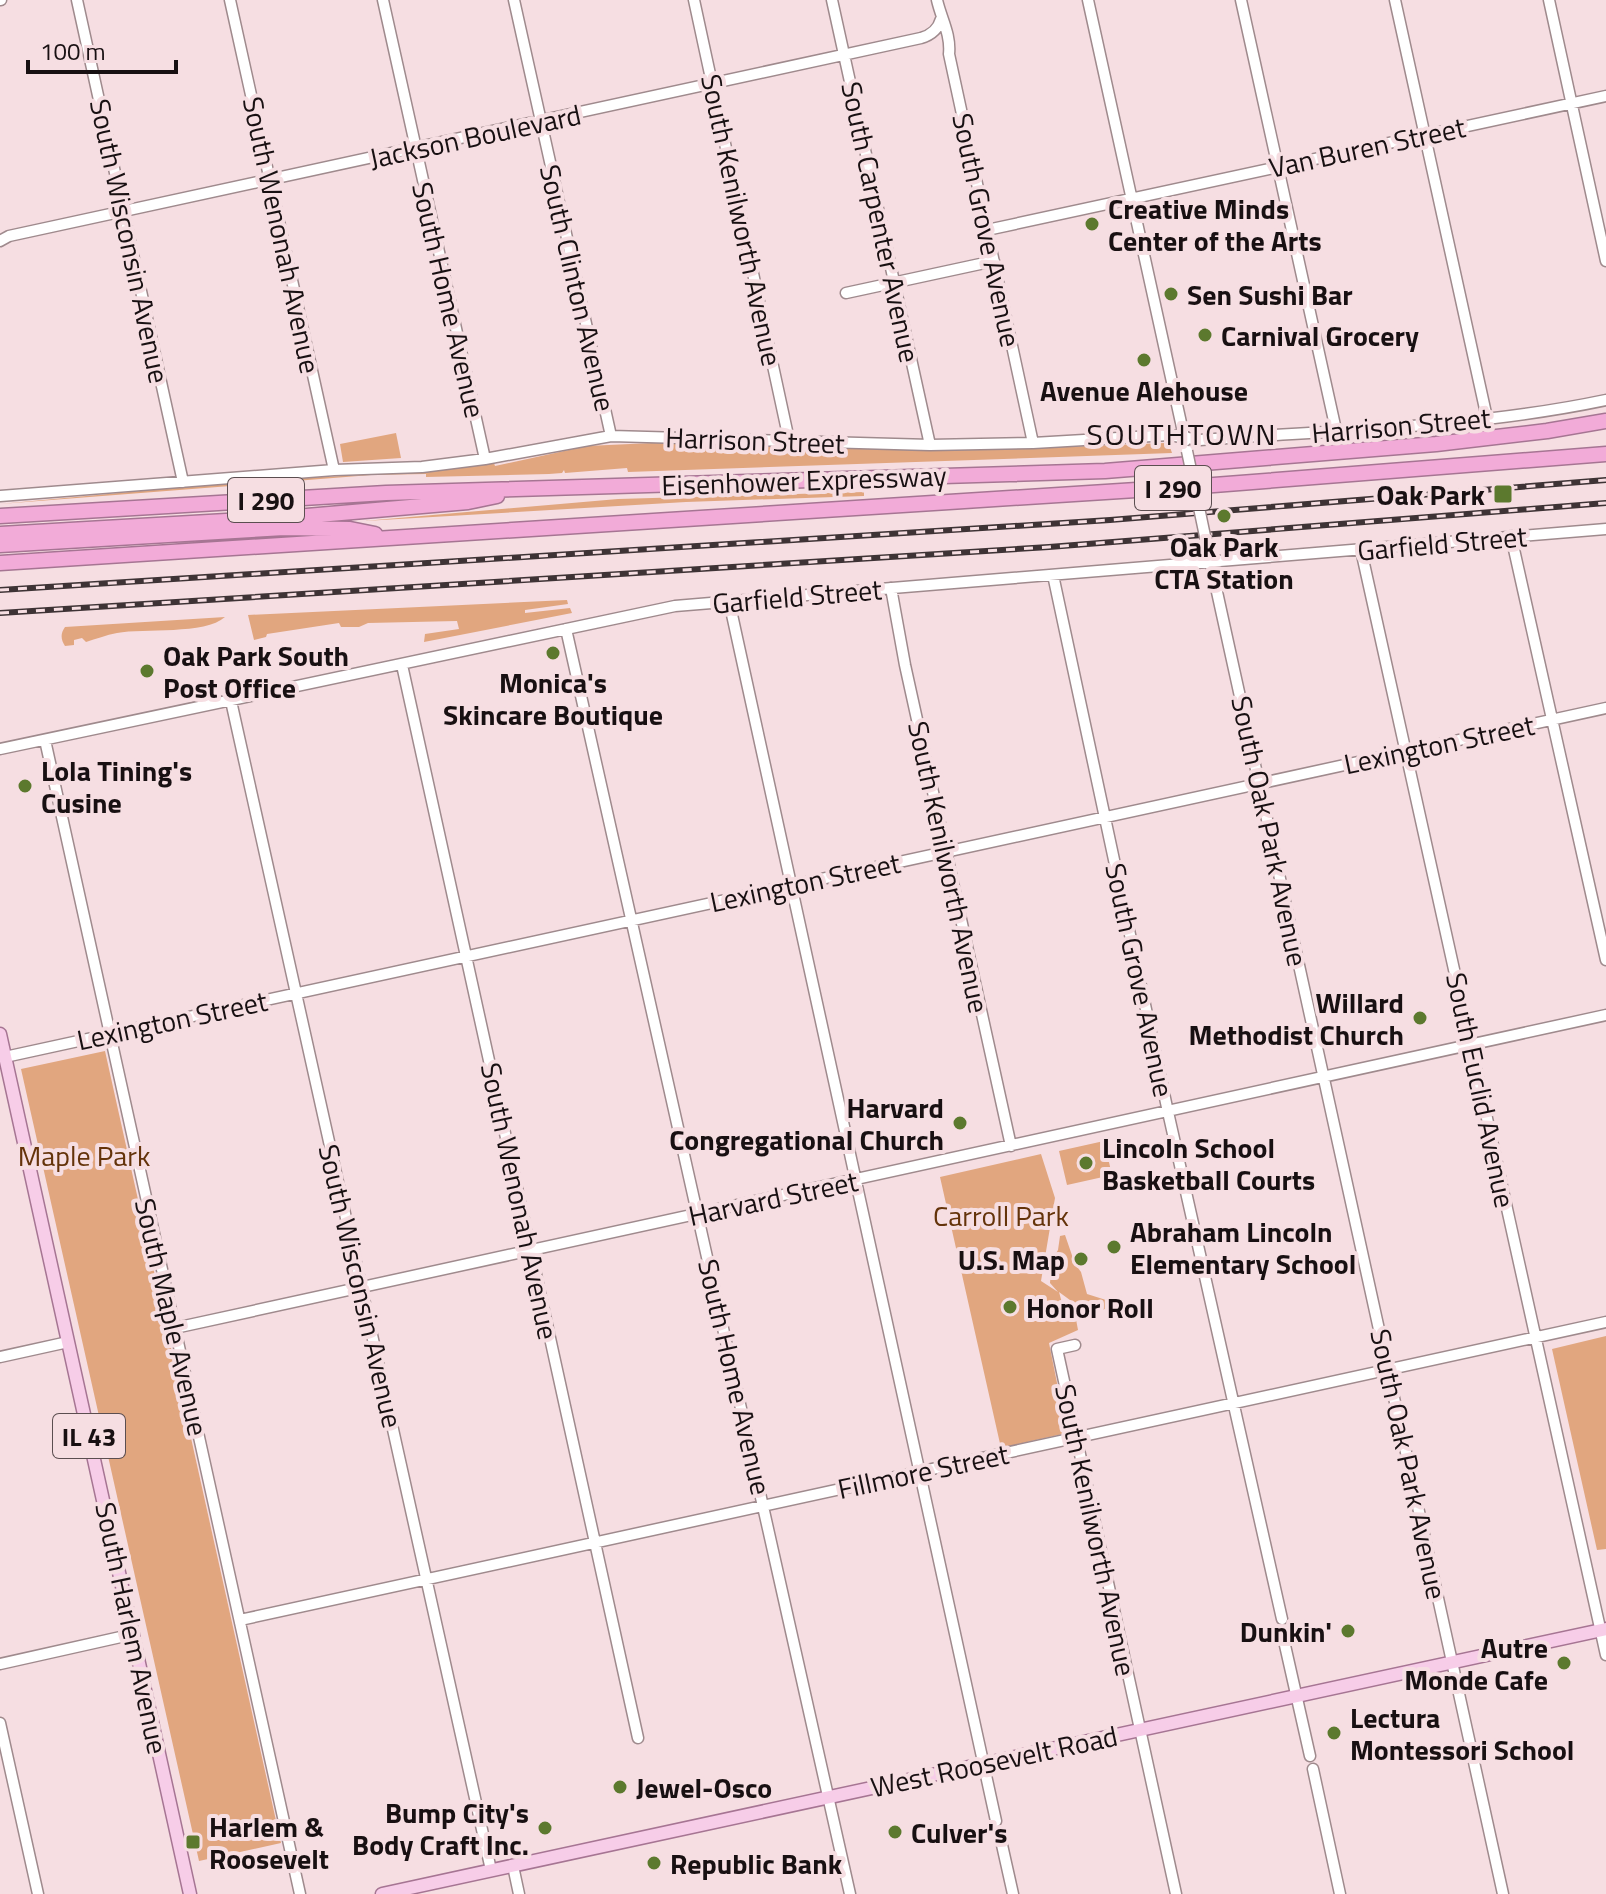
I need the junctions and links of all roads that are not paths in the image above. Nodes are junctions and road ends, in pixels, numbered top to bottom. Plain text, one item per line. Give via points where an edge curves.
1 (77, 0) edge
2 (230, 0) edge
3 (383, 0) edge
4 (514, 0) edge
5 (694, 0) edge
6 (832, 0) edge
7 (937, 0) edge
8 (1088, 0) edge
9 (1241, 0) edge
10 (1395, 0) edge
11 (1549, 0) edge
12 (939, 24) junction
13 (844, 55) junction
14 (712, 84) junction
15 (1606, 96) edge
16 (1571, 103) junction
17 (541, 122) junction
18 (1425, 135) junction
19 (416, 149) junction
20 (1278, 167) junction
21 (270, 181) junction
22 (1132, 198) junction
23 (123, 212) junction
24 (987, 230) junction
25 (3, 237) edge
26 (994, 261) junction
27 (1606, 261) edge
28 (894, 282) junction
29 (846, 293) dead end
30 (1606, 400) edge
31 (1487, 418) junction
32 (1606, 421) edge
33 (1336, 430) junction
34 (611, 436) junction
35 (1184, 437) junction
36 (789, 440) junction
37 (1033, 443) junction
38 (930, 445) junction
39 (1606, 454) edge
40 (485, 459) junction
41 (334, 470) junction
42 (183, 482) junction
43 (533, 488) junction
44 (0, 496) edge
45 (0, 516) edge
46 (1606, 529) edge
47 (0, 534) edge
48 (1511, 536) junction
49 (397, 538) junction
50 (0, 545) edge
51 (1361, 550) junction
52 (1210, 559) junction
53 (0, 563) edge
54 (1053, 575) junction
55 (891, 588) junction
56 (729, 601) junction
57 (566, 629) junction
58 (402, 665) junction
59 (231, 701) junction
60 (1606, 708) edge
61 (1552, 719) junction
62 (45, 740) junction
63 (0, 749) edge
64 (1406, 751) junction
65 (1260, 783) junction
66 (1105, 817) junction
67 (945, 852) junction
68 (791, 885) junction
69 (632, 920) junction
70 (466, 956) junction
71 (1606, 960) edge
72 (296, 993) junction
73 (1606, 1015) edge
74 (0, 1034) edge
75 (109, 1034) junction
76 (1471, 1045) junction
77 (3, 1051) edge
78 (1325, 1077) junction
79 (1168, 1112) junction
80 (1011, 1146) junction
81 (856, 1180) junction
82 (698, 1214) junction
83 (531, 1251) junction
84 (361, 1287) junction
85 (1606, 1322) edge
86 (175, 1328) junction
87 (1536, 1337) junction
88 (68, 1342) junction
89 (1075, 1345) dead end
90 (0, 1357) edge
91 (1389, 1369) junction
92 (1234, 1403) junction
93 (1076, 1438) junction
94 (920, 1472) junction
95 (764, 1506) junction
96 (595, 1543) junction
97 (426, 1580) junction
98 (1282, 1619) dead end
99 (240, 1620) junction
100 (1603, 1629) edge
101 (1282, 1632) dead end
102 (134, 1634) junction
103 (1606, 1655) edge
104 (1453, 1662) junction
105 (0, 1664) edge
106 (1296, 1696) junction
107 (0, 1723) edge
108 (1140, 1730) junction
109 (638, 1738) dead end
110 (1310, 1756) dead end
111 (984, 1764) junction
112 (1313, 1769) dead end
113 (829, 1797) junction
114 (996, 1821) dead end
115 (1000, 1836) dead end
116 (513, 1866) junction
117 (491, 1870) junction
118 (38, 1894) edge
119 (190, 1894) edge
120 (300, 1894) edge
121 (382, 1894) edge
122 (519, 1894) edge
123 (850, 1894) edge
124 (1013, 1894) edge
125 (1176, 1894) edge
126 (1340, 1894) edge
127 (1503, 1894) edge

1 - 23 street, South Wisconsin Avenue
2 - 21 street, South Wenonah Avenue
3 - 19 street, South Home Avenue
4 - 17 street, South Clinton Avenue
5 - 14 street, South Kenilworth Avenue
6 - 13 street, South Carpenter Avenue
7 - 12 street, South Grove Avenue
8 - 22 street, South Oak Park Avenue
9 - 20 street
10 - 18 street
11 - 16 street
12 - 13 street, Jackson Boulevard via 928,36
12 - 24 street, South Grove Avenue via 947,29
13 - 14 street, Jackson Boulevard
13 - 28 street, South Carpenter Avenue
14 - 17 street, Jackson Boulevard
14 - 36 street, South Kenilworth Avenue
15 - 16 street, Van Buren Street
16 - 18 street, Van Buren Street
16 - 27 street
17 - 19 street, Jackson Boulevard
17 - 34 street, South Clinton Avenue
18 - 20 street, Van Buren Street
18 - 31 street
19 - 21 street, Jackson Boulevard
19 - 40 street, South Home Avenue
20 - 22 street, Van Buren Street
20 - 33 street
21 - 23 street, Jackson Boulevard
21 - 41 street, South Wenonah Avenue
22 - 24 street, Van Buren Street
22 - 35 street, South Oak Park Avenue
23 - 25 street, Jackson Boulevard
23 - 42 street, South Wisconsin Avenue
24 - 26 street, South Grove Avenue
26 - 28 street
26 - 37 street, South Grove Avenue
28 - 29 street
28 - 38 street, South Carpenter Avenue
30 - 31 street, Harrison Street
31 - 33 street, Harrison Street
32 - 43 highway, Eisenhower Expressway / I 290 via 1436,444 1105,471
33 - 35 street, Harrison Street
34 - 36 street, Harrison Street
34 - 40 street, Harrison Street
35 - 37 street, Harrison Street
35 - 52 street, South Oak Park Avenue, bridge
36 - 38 street, Harrison Street
37 - 38 street, Harrison Street
39 - 49 highway, Eisenhower Expressway / I 290
40 - 41 street, Harrison Street
41 - 42 street, Harrison Street
42 - 44 street, Harrison Street
43 - 45 highway, Eisenhower Expressway / I 290
43 - 47 highway via 453,504
46 - 48 street, Garfield Street
48 - 51 street, Garfield Street
48 - 61 street
49 - 50 highway via 350,529 284,528
49 - 53 highway, Eisenhower Expressway / I 290
51 - 52 street, Garfield Street
51 - 64 street, South Euclid Avenue
52 - 54 street, Garfield Street
52 - 65 street, South Oak Park Avenue
54 - 55 street, Garfield Street
54 - 66 street, South Grove Avenue
55 - 56 street, Garfield Street
55 - 67 street, South Kenilworth Avenue
56 - 57 street, Garfield Street via 675,606
56 - 68 street
57 - 58 street, Garfield Street
57 - 69 street, South Home Avenue
58 - 59 street, Garfield Street
58 - 70 street, South Wenonah Avenue
59 - 62 street, Garfield Street
59 - 72 street, South Wisconsin Avenue
60 - 61 street, Lexington Street
61 - 64 street, Lexington Street
61 - 71 street
62 - 63 street, Garfield Street
62 - 75 street, South Maple Avenue
64 - 65 street, Lexington Street
64 - 76 street, South Euclid Avenue
65 - 66 street, Lexington Street
65 - 78 street, South Oak Park Avenue
66 - 67 street, Lexington Street
66 - 79 street, South Grove Avenue
67 - 68 street, Lexington Street
67 - 80 street, South Kenilworth Avenue
68 - 69 street, Lexington Street
68 - 81 street
69 - 70 street, Lexington Street
69 - 82 street, South Home Avenue
70 - 72 street, Lexington Street
70 - 83 street, South Wenonah Avenue
72 - 75 street, Lexington Street
72 - 84 street, South Wisconsin Avenue
73 - 76 street, Harvard Street
74 - 77 main road, South Harlem Avenue / IL 43
75 - 77 street, Lexington Street
75 - 86 street, South Maple Avenue
76 - 78 street, Harvard Street
76 - 87 street, South Euclid Avenue
77 - 88 main road, South Harlem Avenue / IL 43
78 - 79 street, Harvard Street
78 - 91 street, South Oak Park Avenue
79 - 80 street, Harvard Street
79 - 92 street, South Grove Avenue
80 - 81 street, Harvard Street
81 - 82 street, Harvard Street
81 - 94 street
82 - 83 street, Harvard Street
82 - 95 street, South Home Avenue
83 - 84 street, Harvard Street
83 - 96 street, South Wenonah Avenue
84 - 86 street, Harvard Street
84 - 97 street, South Wisconsin Avenue
85 - 87 street, Fillmore Street
86 - 99 street, South Maple Avenue
87 - 91 street, Fillmore Street
87 - 100 street, South Euclid Avenue
88 - 90 street
88 - 102 main road, South Harlem Avenue / IL 43
89 - 93 street, South Kenilworth Avenue via 1057,1349
91 - 92 street, Fillmore Street
91 - 104 street, South Oak Park Avenue
92 - 93 street, Fillmore Street
92 - 98 street, South Grove Avenue
93 - 94 street, Fillmore Street
93 - 108 street, South Kenilworth Avenue
94 - 95 street, Fillmore Street
94 - 111 street
95 - 96 street, Fillmore Street
95 - 113 street, South Home Avenue
96 - 97 street, Fillmore Street
96 - 109 street, South Wenonah Avenue
97 - 99 street, Fillmore Street
97 - 117 street, South Wisconsin Avenue
99 - 120 street, South Maple Avenue
100 - 103 street, South Euclid Avenue
100 - 104 main road, West Roosevelt Road
101 - 106 street
102 - 105 street
102 - 119 main road, South Harlem Avenue / IL 43
104 - 106 main road, West Roosevelt Road
104 - 127 street, South Oak Park Avenue
106 - 108 main road, West Roosevelt Road
106 - 110 street
107 - 118 street
108 - 111 main road, West Roosevelt Road
108 - 125 street, South Kenilworth Avenue
111 - 113 main road, West Roosevelt Road
111 - 114 street
112 - 126 street
113 - 116 main road, West Roosevelt Road
113 - 123 street, South Home Avenue
115 - 124 street
116 - 117 main road, West Roosevelt Road
116 - 122 street
117 - 121 main road, West Roosevelt Road

